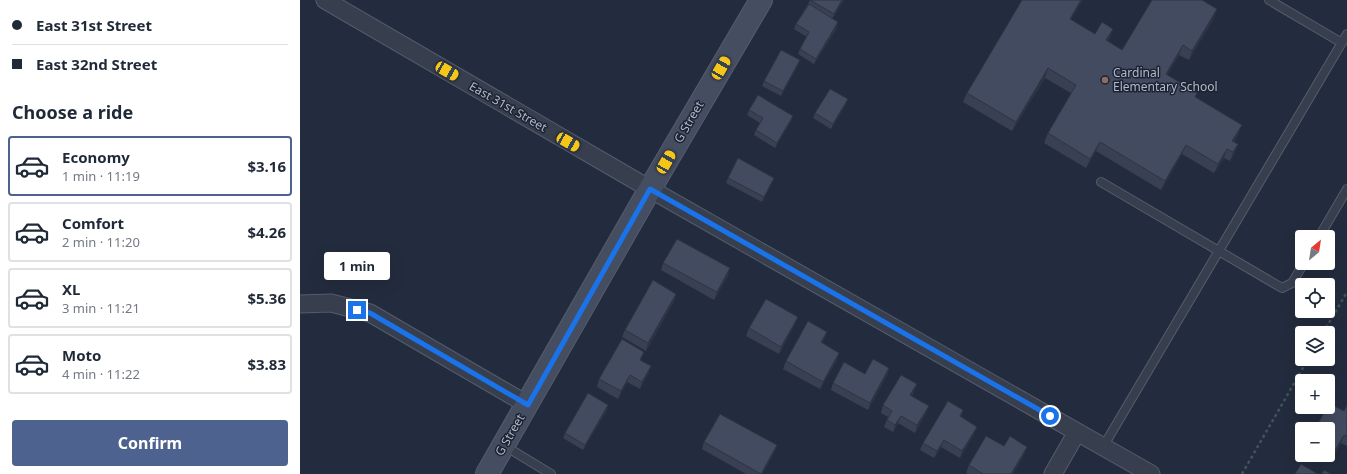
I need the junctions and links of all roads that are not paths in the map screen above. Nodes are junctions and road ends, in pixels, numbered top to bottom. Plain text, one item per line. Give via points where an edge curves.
1 (325, 0) edge
2 (761, 0) edge
3 (1269, 0) edge
4 (1347, 34) edge
5 (1342, 43) junction
6 (1101, 182) dead end
7 (650, 189) junction
8 (1347, 189) edge
9 (1323, 230) edge
10 (1219, 251) junction
11 (1300, 270) edge
12 (300, 304) edge
13 (528, 405) junction
14 (1078, 432) junction
15 (504, 445) junction
16 (1103, 447) junction
17 (487, 474) edge
18 (551, 474) edge
19 (1053, 474) edge
20 (1151, 474) edge

1 - 7 street, East 31st Street
2 - 7 main road, G Street
3 - 5 lane
4 - 5 lane
5 - 10 lane
6 - 10 lane
7 - 13 main road, G Street
7 - 14 street, East 31st Street
8 - 9 lane
10 - 11 lane via 1282,288 1292,283
10 - 16 lane
12 - 13 street via 332,303 370,313
13 - 15 main road, G Street
14 - 16 street, East 31st Street
14 - 19 street
15 - 17 main road, G Street
15 - 18 lane
16 - 20 street, East 31st Street

